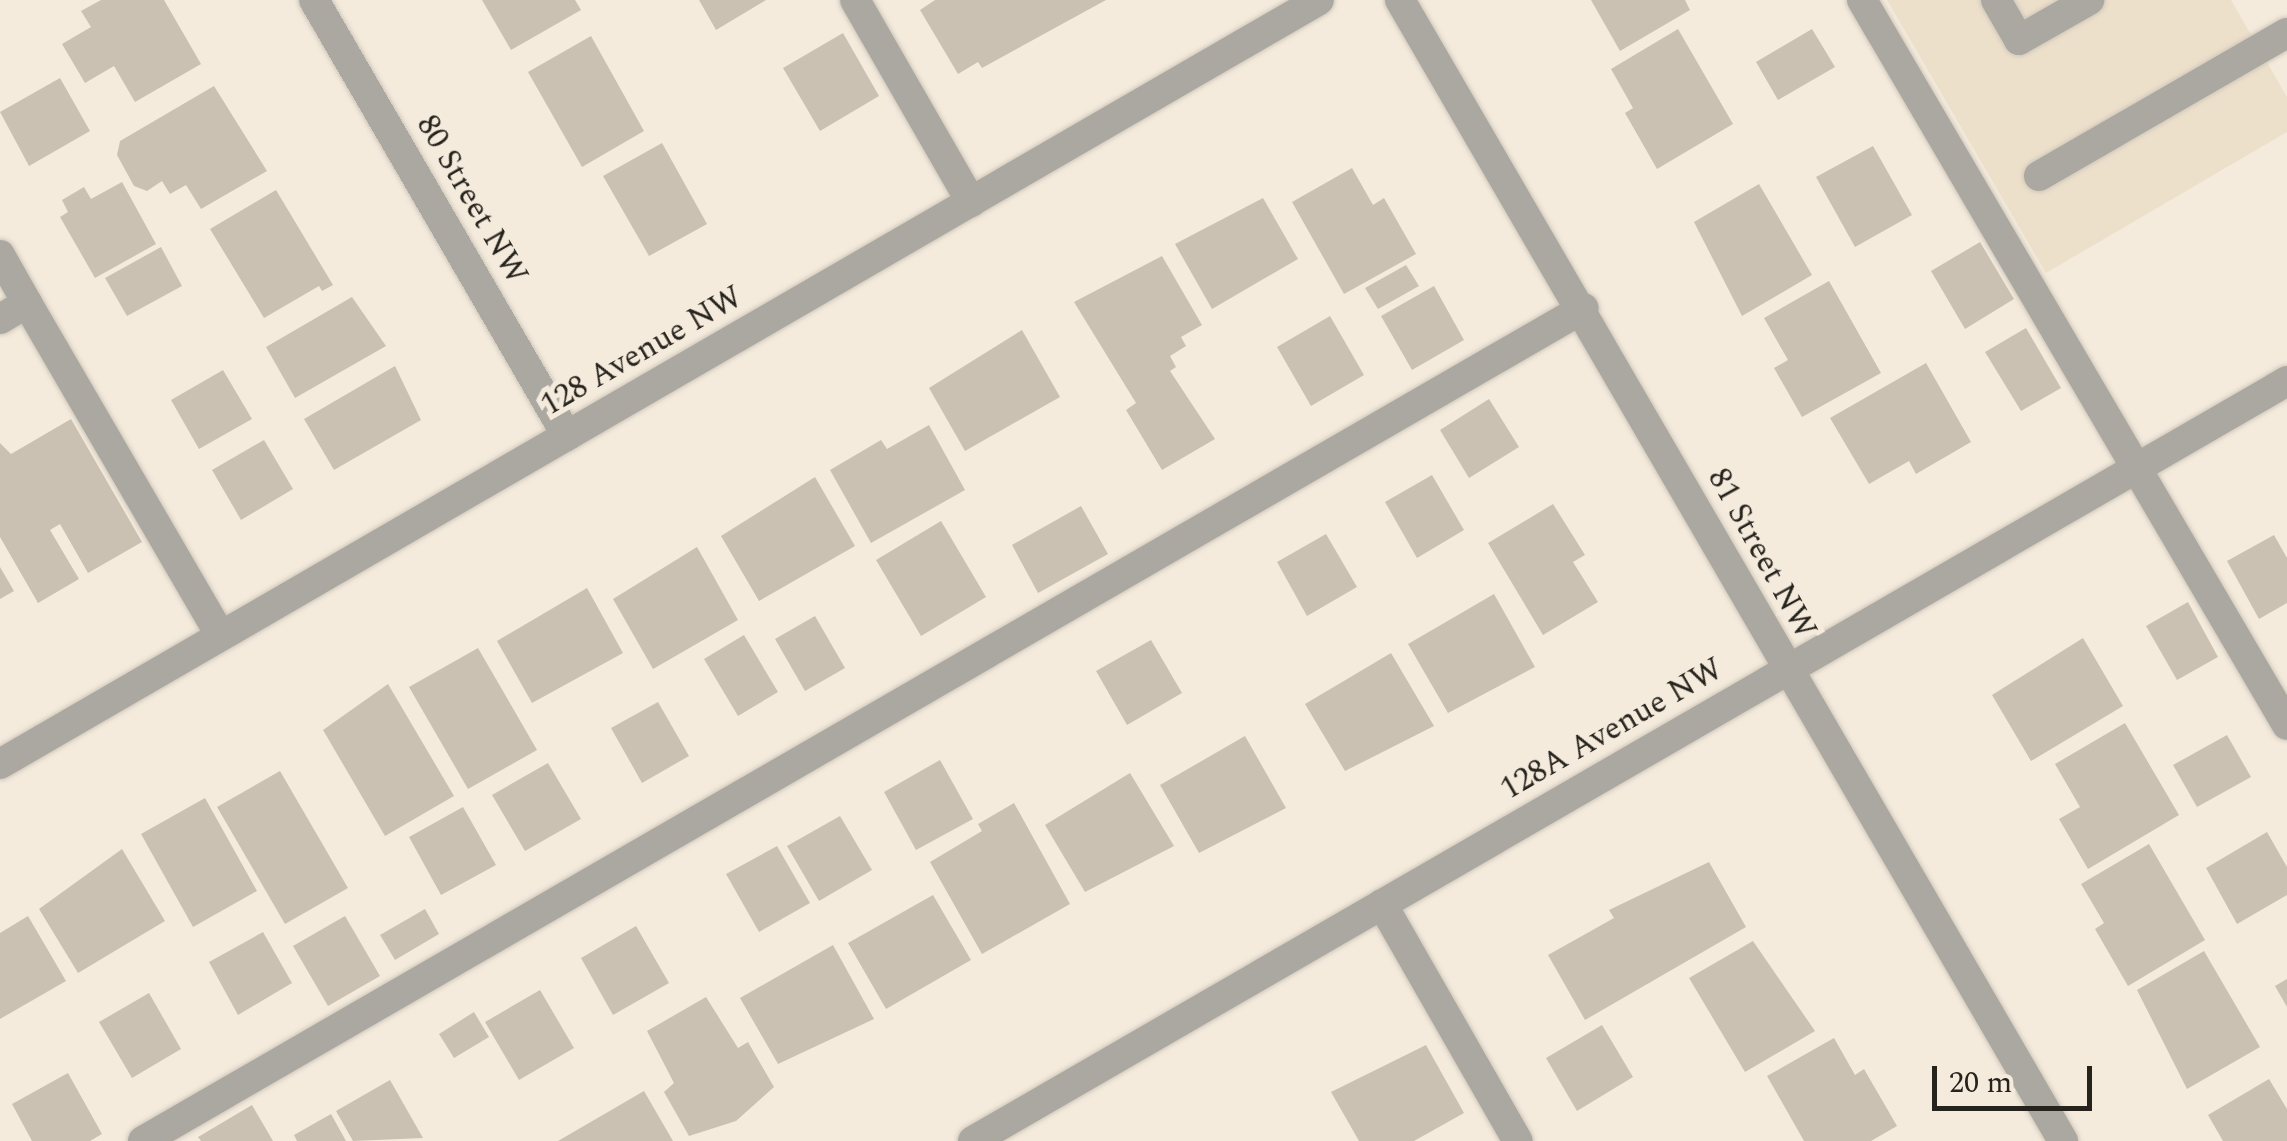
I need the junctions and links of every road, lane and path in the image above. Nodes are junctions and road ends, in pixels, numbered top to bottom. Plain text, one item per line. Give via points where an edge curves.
1 (314, 0) edge
2 (854, 0) edge
3 (1318, 0) edge
4 (1400, 0) edge
5 (1862, 0) edge
6 (1996, 0) edge
7 (2089, 0) edge
8 (2287, 33) edge
9 (2038, 176) dead end
10 (971, 202) junction
11 (0, 255) edge
12 (27, 304) junction
13 (1584, 308) junction
14 (0, 319) edge
15 (2287, 381) edge
16 (567, 436) junction
17 (2136, 470) junction
18 (221, 636) junction
19 (1786, 670) junction
20 (2287, 725) edge
21 (0, 764) edge
22 (1382, 904) junction
23 (143, 1141) edge
24 (973, 1141) edge
25 (1518, 1141) edge
26 (2063, 1141) edge

1 - 16 street, 80 Street NW
2 - 10 street
3 - 10 street, 128 Avenue NW
4 - 13 street, 81 Street NW
5 - 17 street
6 - 7 street via 2019,40
8 - 9 street
10 - 16 street, 128 Avenue NW
11 - 12 street
12 - 14 street
12 - 18 street
13 - 19 street, 81 Street NW
13 - 23 street
15 - 17 street, 128A Avenue NW
16 - 18 street, 128 Avenue NW
17 - 19 street, 128A Avenue NW
17 - 20 street
18 - 21 street, 128 Avenue NW
19 - 22 street, 128A Avenue NW
19 - 26 street, 81 Street NW
22 - 24 street, 128A Avenue NW
22 - 25 street

